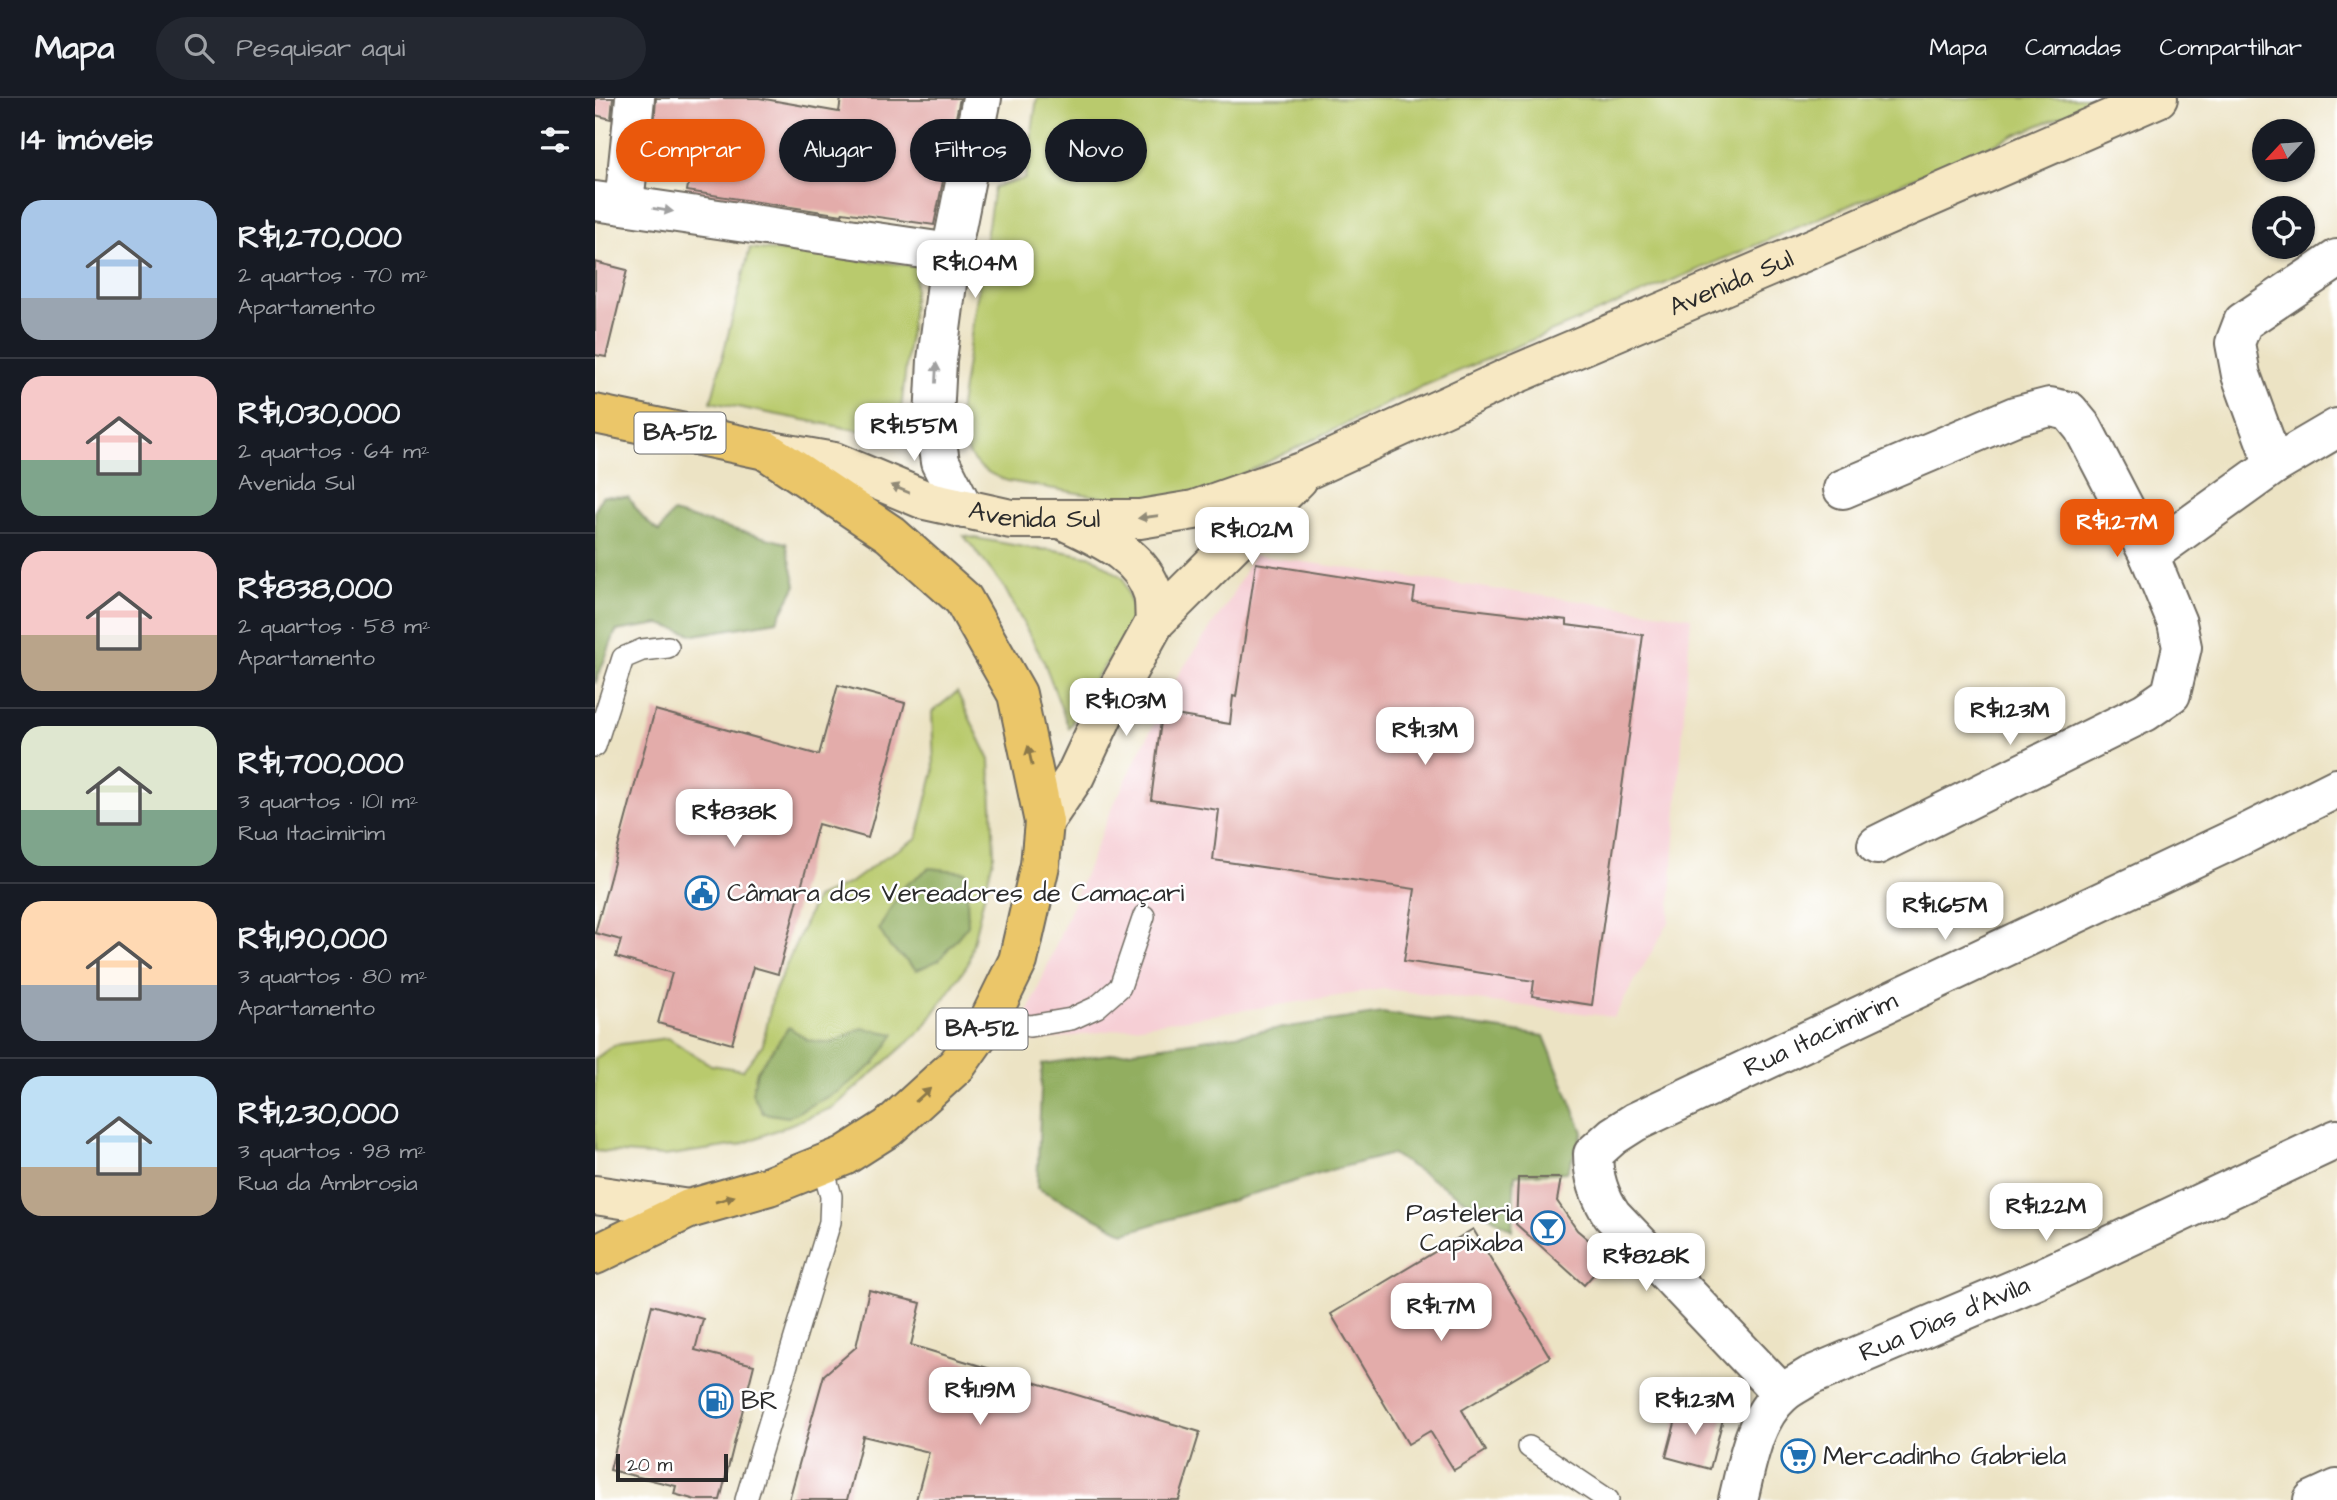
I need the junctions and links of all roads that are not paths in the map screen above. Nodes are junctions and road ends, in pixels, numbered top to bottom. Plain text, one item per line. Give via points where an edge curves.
1 (635, 98) edge
2 (982, 98) edge
3 (2158, 98) edge
4 (609, 203) edge
5 (951, 253) junction
6 (2337, 259) edge
7 (595, 414) edge
8 (2337, 428) edge
9 (765, 450) junction
10 (2274, 465) junction
11 (1307, 470) junction
12 (1843, 489) dead end
13 (964, 509) junction
14 (1062, 519) junction
15 (2149, 555) junction
16 (1155, 622) junction
17 (668, 647) dead end
18 (595, 747) edge
19 (2337, 788) edge
20 (1044, 822) junction
21 (1877, 845) dead end
22 (1144, 916) dead end
23 (990, 1018) junction
24 (2337, 1139) edge
25 (822, 1165) junction
26 (595, 1195) edge
27 (689, 1209) junction
28 (595, 1255) edge
29 (1782, 1394) junction
30 (1529, 1447) dead end
31 (2337, 1489) edge
32 (746, 1500) edge
33 (1608, 1500) edge
34 (1738, 1500) edge
35 (2313, 1500) edge

1 - 4 street
2 - 5 street
3 - 11 street, Avenida Sul via 1516,374
4 -> 5 street
13 -> 5 street via 940,462 934,421
6 - 10 street via 2243,322 2235,342 2241,375
7 - 9 main road, BA-512
8 - 10 street
13 -> 9 street, Avenida Sul via 925,500 834,462
20 -> 9 main road, BA-512 via 1017,694 963,599 890,534
10 - 15 street
11 -> 14 street, Avenida Sul via 1194,510 1140,519
11 - 16 street, Avenida Sul
12 - 15 street via 2015,416 2050,407 2069,411 2083,428
13 - 14 street, Avenida Sul via 1011,519
14 - 16 street via 1111,543 1142,569 1153,595
15 - 21 street via 2177,622 2182,647 2171,694 2099,736
16 - 20 street, Avenida Sul via 1075,776
17 - 18 lane via 623,658
19 - 29 street, Rua Itacimirim via 1647,1116 1593,1154 1598,1187 1612,1214
20 - 23 main road, BA-512 via 1040,865 1018,961
22 - 23 lane via 1120,987 1097,1007 1071,1019 1030,1026
25 -> 23 main road, BA-512 via 888,1128 957,1065
24 - 29 street, Rua Dias d'Avila via 2039,1279 1810,1376
27 -> 25 main road, BA-512
25 - 32 lane via 831,1196 830,1223
26 - 27 street
27 - 28 main road, BA-512
29 - 34 street via 1769,1408 1753,1440
30 - 33 lane
31 - 35 street

